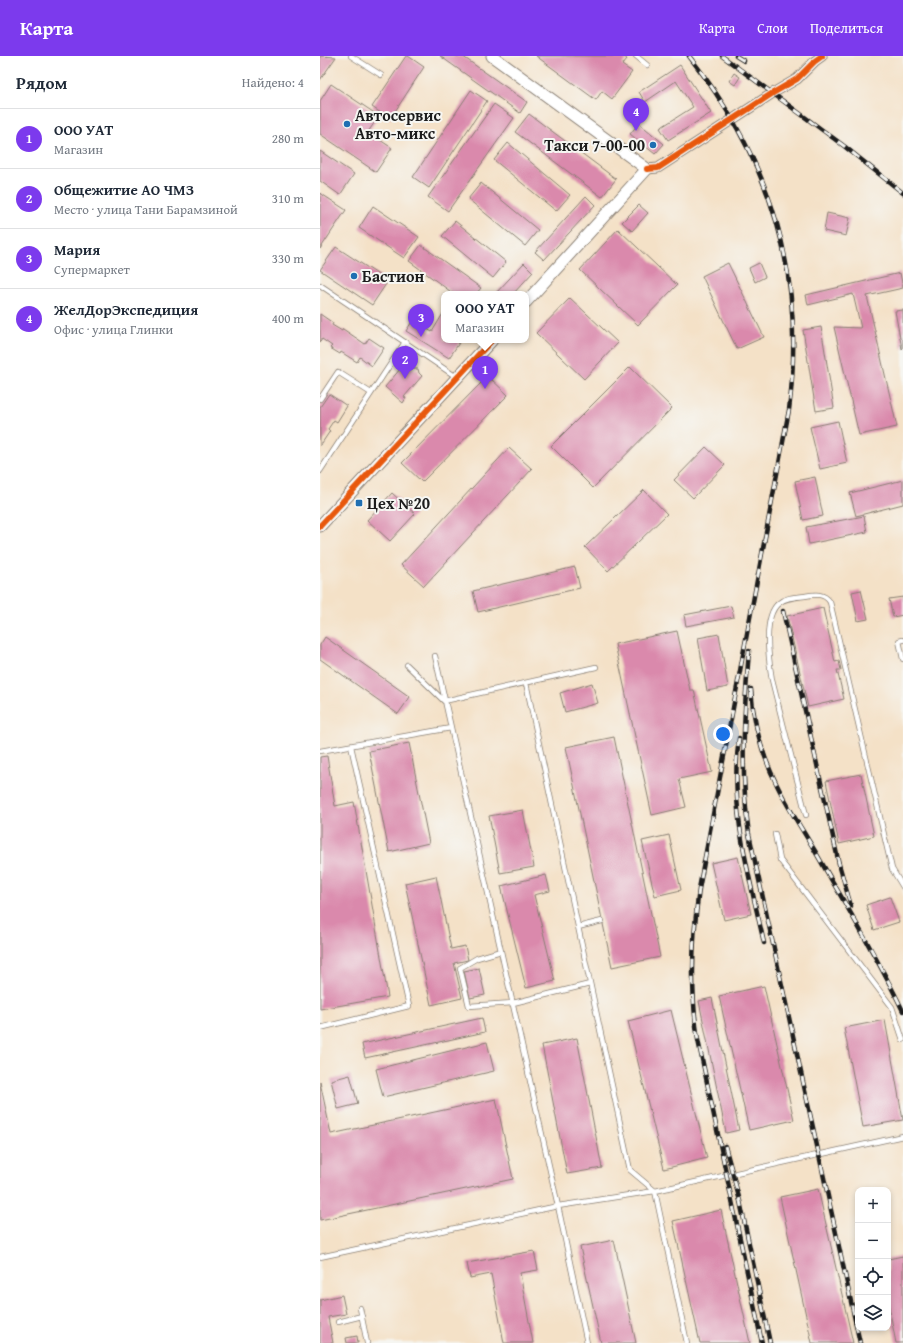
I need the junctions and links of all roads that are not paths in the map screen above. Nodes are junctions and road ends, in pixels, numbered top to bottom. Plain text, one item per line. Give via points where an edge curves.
1 (351, 56) edge
2 (492, 56) edge
3 (636, 56) edge
4 (822, 56) edge
5 (647, 65) dead end
6 (381, 75) dead end
7 (647, 169) junction
8 (320, 285) edge
9 (529, 299) edge
10 (405, 342) junction
11 (489, 343) edge
12 (458, 378) junction
13 (371, 393) junction
14 (320, 399) edge
15 (320, 471) edge
16 (320, 526) edge
17 (903, 640) edge
18 (435, 656) dead end
19 (903, 659) edge
20 (407, 666) dead end
21 (596, 668) dead end
22 (526, 683) junction
23 (444, 701) junction
24 (451, 728) junction
25 (351, 746) junction
26 (320, 751) edge
27 (806, 815) dead end
28 (775, 834) dead end
29 (903, 887) edge
30 (602, 921) dead end
31 (578, 928) junction
32 (501, 950) junction
33 (590, 984) junction
34 (513, 1003) junction
35 (320, 1028) edge
36 (903, 1040) edge
37 (903, 1136) edge
38 (655, 1191) junction
39 (558, 1206) junction
40 (320, 1257) edge
41 (360, 1308) dead end
42 (362, 1316) junction
43 (338, 1322) dead end
44 (367, 1343) edge
45 (587, 1343) edge
46 (687, 1343) edge

1 - 6 lane
2 - 7 street
3 - 5 lane
4 - 7 street via 797,79 658,168
7 - 9 street
8 - 10 lane
10 - 12 lane
10 - 13 lane
11 - 12 street
12 - 16 street
13 - 14 lane via 338,372
13 - 15 lane
17 - 19 lane via 899,640
18 - 23 lane
20 - 23 lane
21 - 22 lane
22 - 23 lane
22 - 31 lane
23 - 24 lane
24 - 25 lane
24 - 32 lane
25 - 26 lane
25 - 35 lane via 409,1006
27 - 29 lane via 772,680 769,634 771,616 778,604 788,598 812,594 823,595 830,602 892,869
28 - 36 lane via 780,860 892,1007
30 - 31 lane
31 - 33 lane
32 - 34 lane
32 - 34 lane via 477,958 460,968 469,1006
33 - 34 lane
33 - 38 lane via 630,1170
34 - 39 lane
37 - 38 lane
38 - 39 lane
38 - 46 lane
39 - 40 lane
39 - 45 lane
41 - 42 lane
42 - 43 lane
42 - 44 lane

